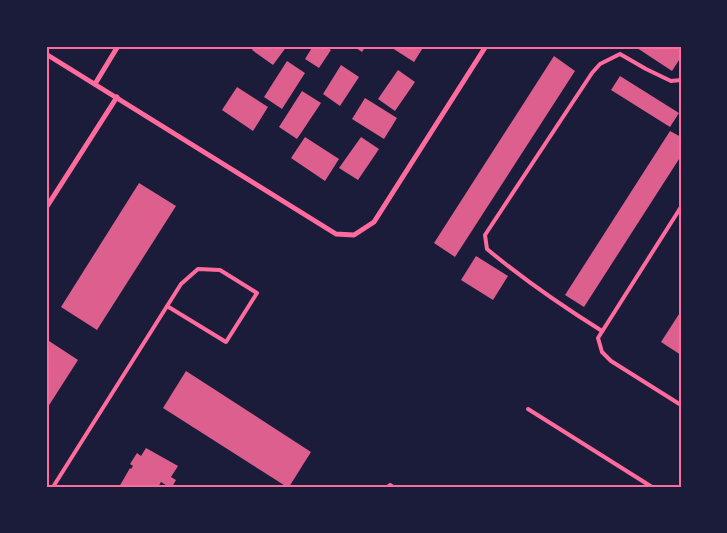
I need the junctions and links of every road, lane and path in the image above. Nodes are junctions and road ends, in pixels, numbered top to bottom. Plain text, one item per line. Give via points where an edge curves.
1 (118, 46) edge
2 (486, 46) edge
3 (46, 54) edge
4 (681, 80) edge
5 (95, 84) junction
6 (117, 97) junction
7 (681, 207) edge
8 (46, 208) edge
9 (167, 306) junction
10 (602, 332) junction
11 (681, 405) edge
12 (528, 409) dead end
13 (53, 487) edge
14 (388, 487) edge
15 (392, 487) edge
16 (652, 487) edge

1 - 5 street
2 - 6 street via 374,222 354,235 336,234
3 - 5 street
4 - 10 lane via 671,81 620,54 600,64 485,236 487,250
5 - 6 street
6 - 8 street
7 - 10 lane
9 - 9 lane via 226,342 257,293 220,270 198,269 181,284
9 - 13 lane
10 - 11 lane via 598,338 602,352 611,361
12 - 16 lane
14 - 15 lane

